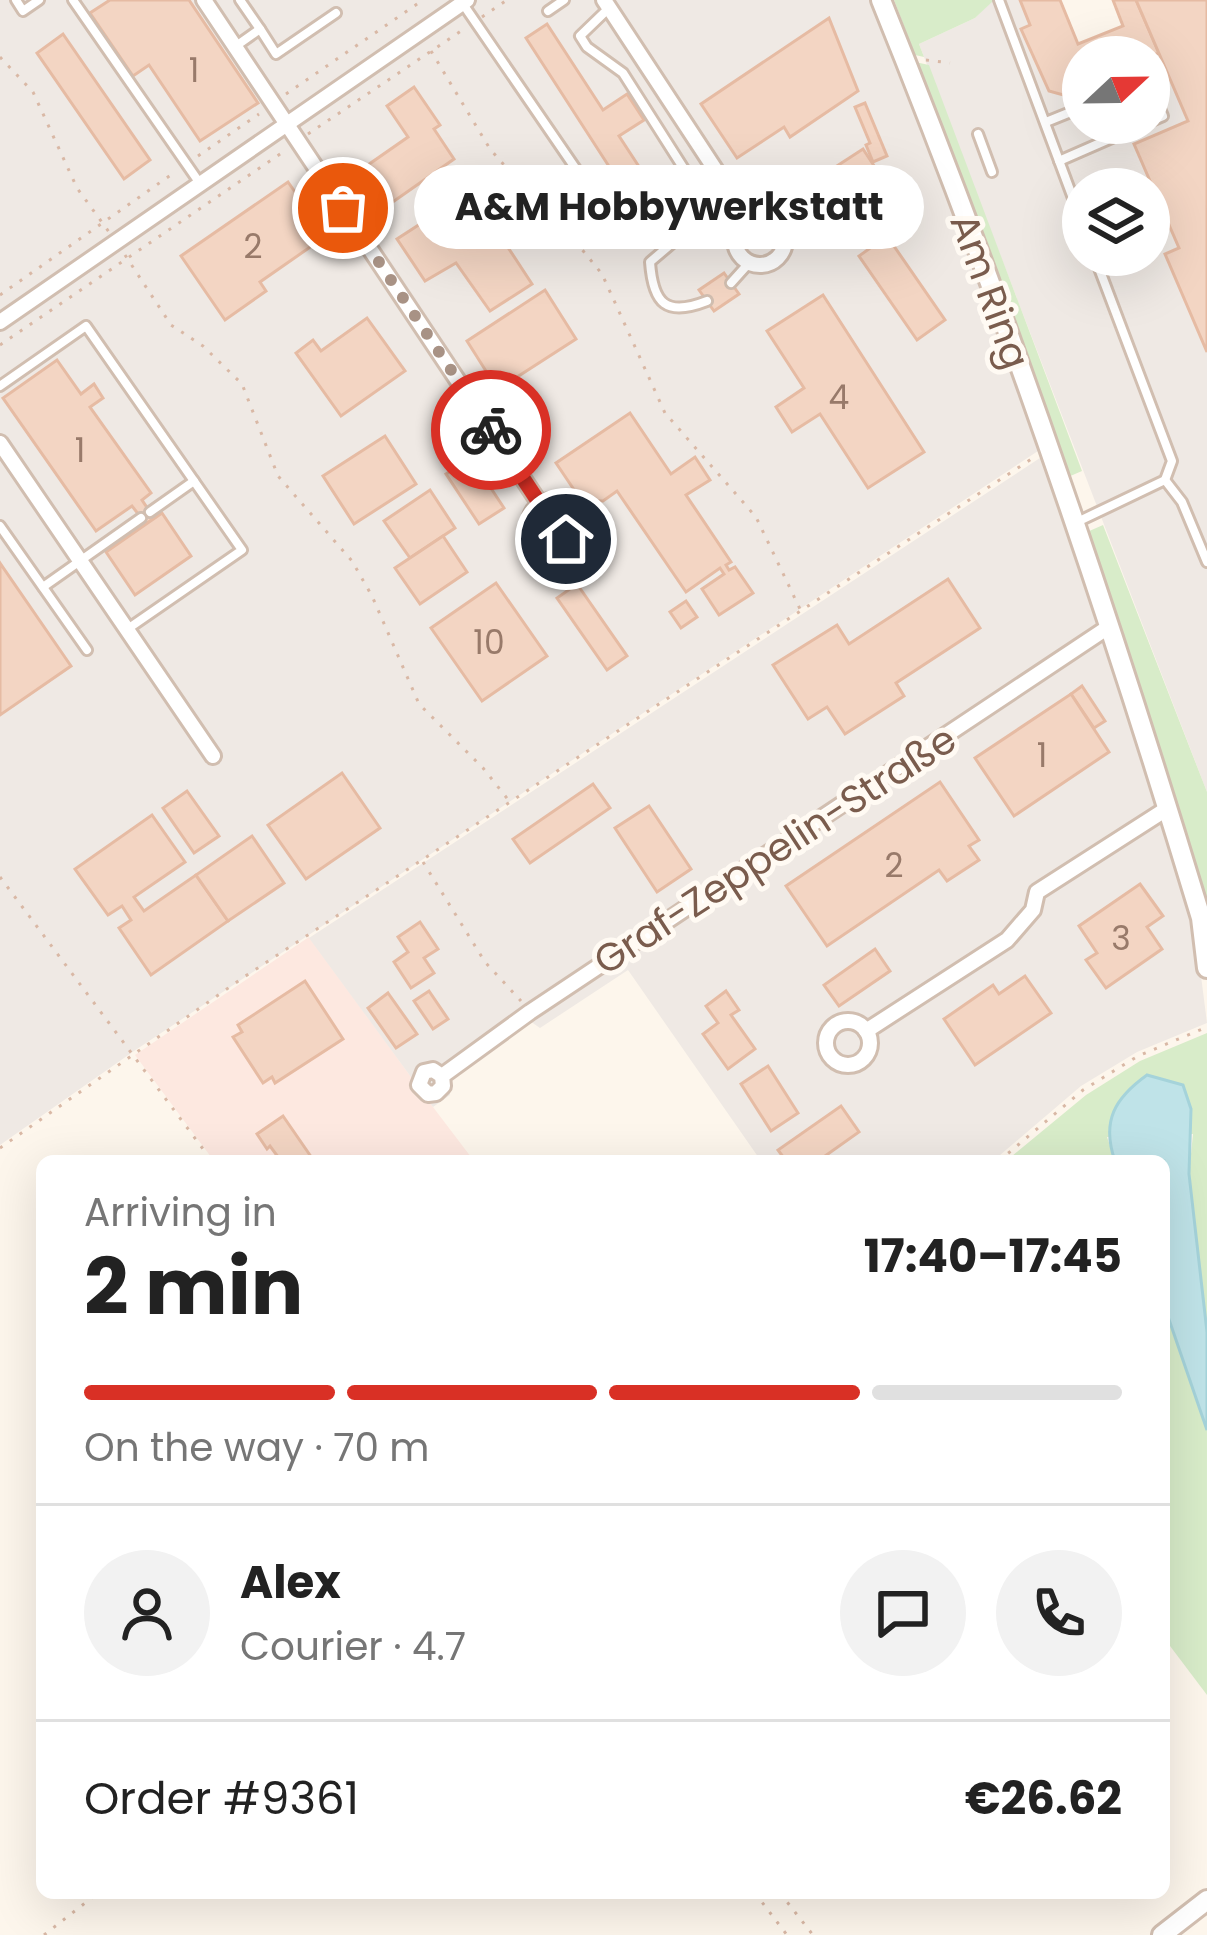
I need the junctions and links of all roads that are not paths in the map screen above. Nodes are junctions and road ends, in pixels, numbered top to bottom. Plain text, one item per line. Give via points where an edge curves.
1 (16, 0) edge
2 (39, 0) edge
3 (73, 0) edge
4 (204, 0) edge
5 (564, 0) edge
6 (881, 0) edge
7 (999, 0) edge
8 (245, 2) edge
9 (465, 2) edge
10 (606, 4) edge
11 (548, 11) dead end
12 (336, 13) dead end
13 (260, 29) junction
14 (235, 46) junction
15 (1062, 116) edge
16 (1046, 122) junction
17 (285, 123) junction
18 (978, 134) dead end
19 (1097, 144) edge
20 (1059, 161) junction
21 (1062, 169) edge
22 (992, 172) dead end
23 (202, 186) junction
24 (737, 203) junction
25 (747, 218) junction
26 (749, 262) junction
27 (1102, 276) edge
28 (731, 283) dead end
29 (707, 301) dead end
30 (0, 322) edge
31 (0, 386) edge
32 (0, 443) edge
33 (1165, 480) junction
34 (194, 481) junction
35 (540, 504) dead end
36 (1075, 523) junction
37 (0, 526) edge
38 (81, 560) junction
39 (1207, 562) edge
40 (43, 587) junction
41 (1110, 626) junction
42 (129, 628) junction
43 (87, 650) dead end
44 (213, 756) dead end
45 (1168, 808) junction
46 (1207, 968) edge
47 (866, 1031) dead end
48 (442, 1076) dead end
49 (1203, 1910) edge
50 (1162, 1935) edge

1 - 2 lane via 23,11
3 - 23 lane
4 - 14 street
5 - 11 lane
6 - 36 street, Am Ring
7 - 16 lane
8 - 13 lane
9 - 10 lane via 616,230 691,180 622,73 580,35
9 - 17 street
10 - 24 street
12 - 13 lane via 276,54
13 - 14 lane
14 - 17 street
15 - 16 lane
16 - 20 lane
17 - 23 street
17 - 35 street
18 - 22 lane
19 - 20 lane
20 - 21 lane
23 - 30 street
24 - 25 street
24 - 29 lane via 650,262 664,305 682,311
25 - 26 street via 736,245
25 - 26 street via 772,218 786,239 774,261
26 - 28 lane
27 - 33 lane via 1172,461
31 - 34 lane via 86,326
32 - 38 street
33 - 36 lane
33 - 39 lane
34 - 38 lane
34 - 42 lane via 242,550
36 - 41 street, Am Ring
37 - 40 lane
38 - 40 lane
38 - 42 street
40 - 43 lane
41 - 45 street, Am Ring
41 - 48 street, Graf-Zeppelin-Straße
42 - 44 street
45 - 46 street, Am Ring via 1201,918
45 - 47 street via 1036,892 1033,910 1007,940
49 - 50 street

